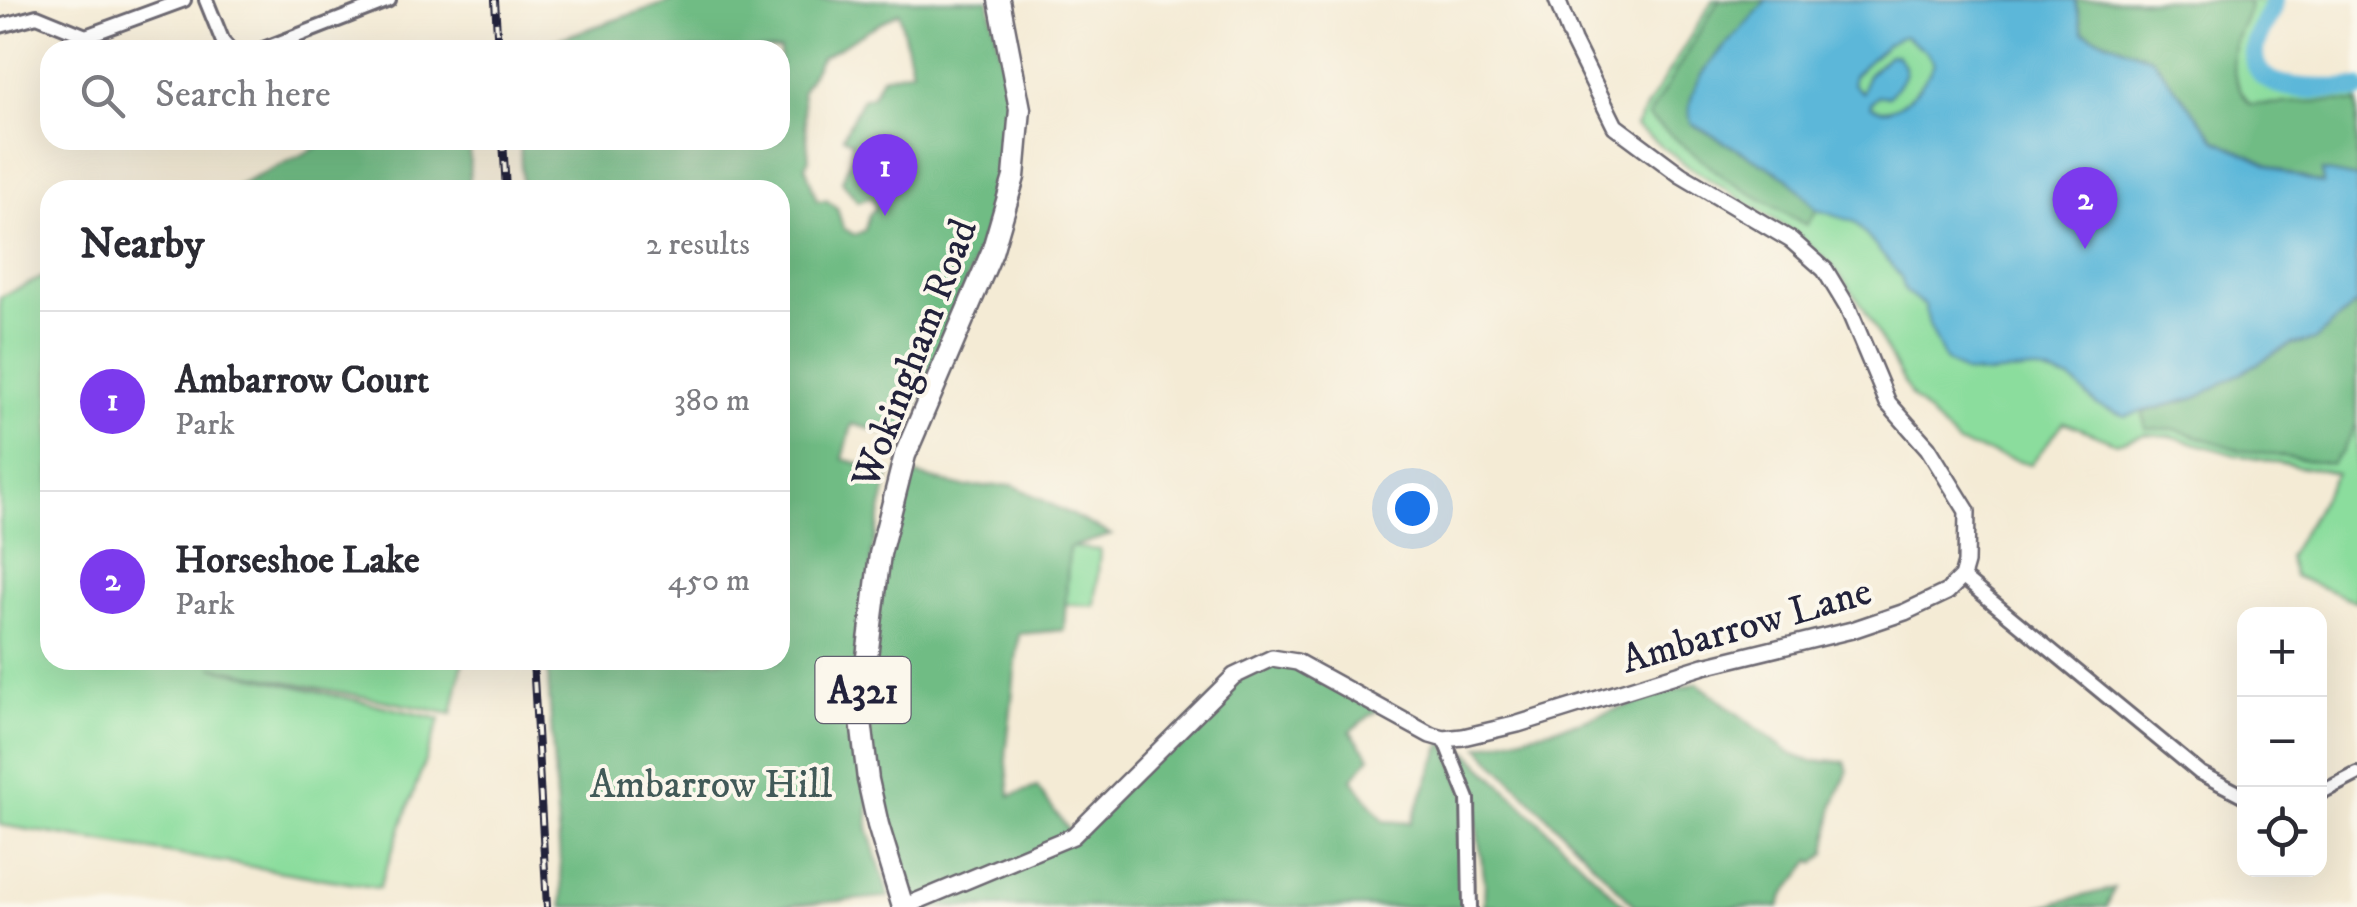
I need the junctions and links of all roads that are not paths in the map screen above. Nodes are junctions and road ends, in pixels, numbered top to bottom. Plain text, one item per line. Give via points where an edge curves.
1 (29, 0) edge
2 (184, 0) edge
3 (206, 0) edge
4 (389, 0) edge
5 (1000, 0) edge
6 (1557, 0) edge
7 (36, 16) junction
8 (0, 26) edge
9 (222, 40) edge
10 (287, 40) edge
11 (1962, 576) junction
12 (1444, 739) junction
13 (2357, 774) edge
14 (2327, 789) edge
15 (2237, 792) edge
16 (903, 907) edge
17 (1470, 907) edge

1 - 7 street
2 - 7 street via 86,36
3 - 9 street
4 - 10 street
5 - 16 main road, Wokingham Road / A321 via 1020,109 1014,177 978,287 905,456 880,554 860,712 868,780
6 - 11 street via 1615,126 1681,175 1792,240 1826,270 1888,403 1928,448 1966,511
7 - 8 street
11 - 12 street, Ambarrow Lane via 1934,600 1852,630 1704,666 1558,714
11 - 15 street via 2200,773
12 - 16 street via 1297,662 1272,658 1234,676 1073,836
12 - 17 street via 1468,799
13 - 14 street

